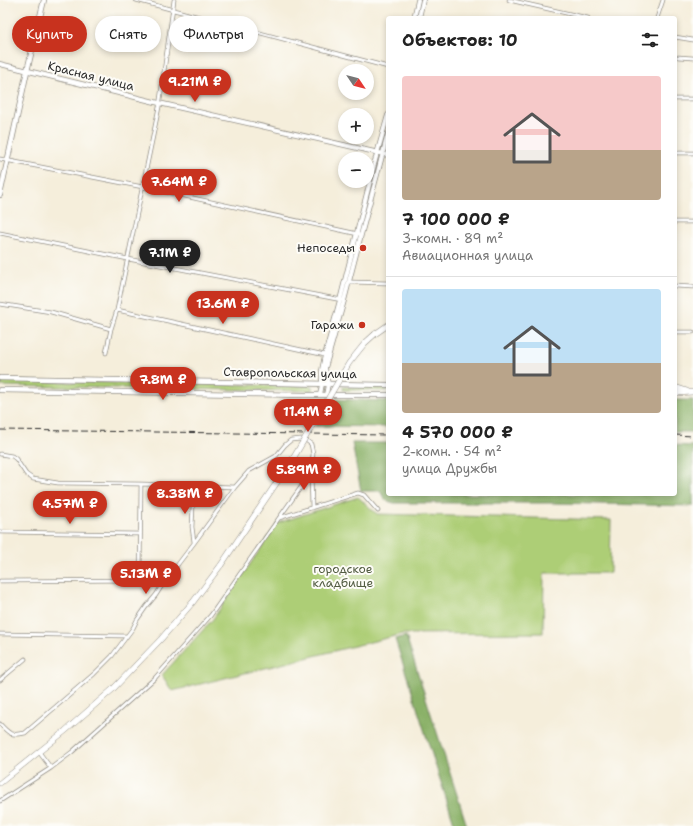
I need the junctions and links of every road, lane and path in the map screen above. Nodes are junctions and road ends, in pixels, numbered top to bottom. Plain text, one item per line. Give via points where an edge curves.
1 (44, 0) edge
2 (136, 0) edge
3 (174, 0) edge
4 (418, 0) edge
5 (423, 0) edge
6 (509, 0) edge
7 (663, 0) edge
8 (522, 2) edge
9 (173, 10) junction
10 (414, 16) edge
11 (419, 16) edge
12 (576, 16) edge
13 (659, 16) edge
14 (677, 37) edge
15 (693, 40) edge
16 (678, 57) dead end
17 (693, 58) edge
18 (0, 64) edge
19 (386, 66) edge
20 (27, 70) junction
21 (677, 99) edge
22 (693, 99) edge
23 (159, 104) junction
24 (386, 122) edge
25 (386, 142) edge
26 (378, 152) junction
27 (677, 153) edge
28 (693, 153) edge
29 (383, 154) junction
30 (386, 155) edge
31 (0, 159) edge
32 (8, 161) junction
33 (143, 188) junction
34 (0, 195) edge
35 (677, 222) edge
36 (693, 222) edge
37 (0, 233) edge
38 (359, 235) junction
39 (128, 259) junction
40 (349, 282) junction
41 (386, 283) edge
42 (677, 286) edge
43 (693, 287) edge
44 (342, 300) junction
45 (0, 304) edge
46 (117, 310) junction
47 (386, 326) edge
48 (111, 329) junction
49 (677, 332) edge
50 (693, 332) edge
51 (106, 354) dead end
52 (325, 354) junction
53 (0, 378) edge
54 (325, 384) junction
55 (386, 385) edge
56 (677, 388) edge
57 (0, 390) edge
58 (691, 392) edge
59 (677, 393) edge
60 (320, 395) junction
61 (326, 395) junction
62 (386, 395) edge
63 (0, 454) edge
64 (311, 473) junction
65 (141, 484) junction
66 (194, 486) junction
67 (235, 487) junction
68 (312, 508) junction
69 (378, 511) dead end
70 (279, 518) junction
71 (0, 532) edge
72 (140, 534) junction
73 (194, 543) junction
74 (140, 580) junction
75 (0, 581) edge
76 (163, 584) junction
77 (0, 634) edge
78 (127, 636) junction
79 (25, 659) dead end
80 (0, 680) edge
81 (0, 724) edge
82 (38, 752) junction
83 (52, 768) junction
84 (0, 783) edge
85 (0, 801) edge

1 - 20 main road
2 - 9 street
3 - 9 street
4 - 10 street
5 - 11 street
6 - 8 street
7 - 13 street
8 - 12 street
9 - 19 street
9 - 23 street
14 - 15 street
16 - 17 street
18 - 20 street, Красная улица
20 - 23 street, Красная улица
20 - 32 main road
21 - 22 street
23 - 26 street, Красная улица
23 - 33 street
24 - 26 street
25 - 29 street
26 - 29 street, Красная улица
26 - 38 street
27 - 28 street
29 - 30 street, Красная улица
29 - 38 street
31 - 32 street
32 - 33 street
32 - 34 main road
33 - 38 street
33 - 39 street
35 - 36 street
37 - 39 street
38 - 40 street
38 - 44 street
39 - 44 street
39 - 46 street
40 - 41 street
40 - 44 street
42 - 43 street
44 - 52 street
44 - 54 street via 326,368
45 - 48 street via 51,312
46 - 48 street
46 - 52 street
47 - 82 main road, bridge via 375,334 349,363 294,457 193,602 113,689
48 - 51 street
49 - 50 street
52 - 54 street via 322,370
53 - 54 main road, Ставропольская улица
54 - 55 main road, Ставропольская улица
54 - 60 street
54 - 61 street
56 - 58 main road
57 - 60 main road, Ставропольская улица
58 - 59 main road
60 - 61 main road, Ставропольская улица
61 - 62 main road, Ставропольская улица
63 - 65 street via 16,459 26,474 32,478 58,483
64 - 67 street via 311,444 301,439 291,440 276,456 249,471
64 - 68 street
64 - 70 street
65 - 66 street
65 - 72 street
66 - 67 street
66 - 73 street
67 - 73 street
68 - 69 street via 358,494 364,495
68 - 70 street
70 - 83 street via 211,615 155,678
71 - 72 street
72 - 74 street
73 - 76 street
74 - 75 street
74 - 76 street
76 - 78 street
77 - 78 street
78 - 81 street via 94,674 25,733 16,735 8,732
79 - 80 street
82 - 83 street
82 - 84 main road
83 - 85 street

